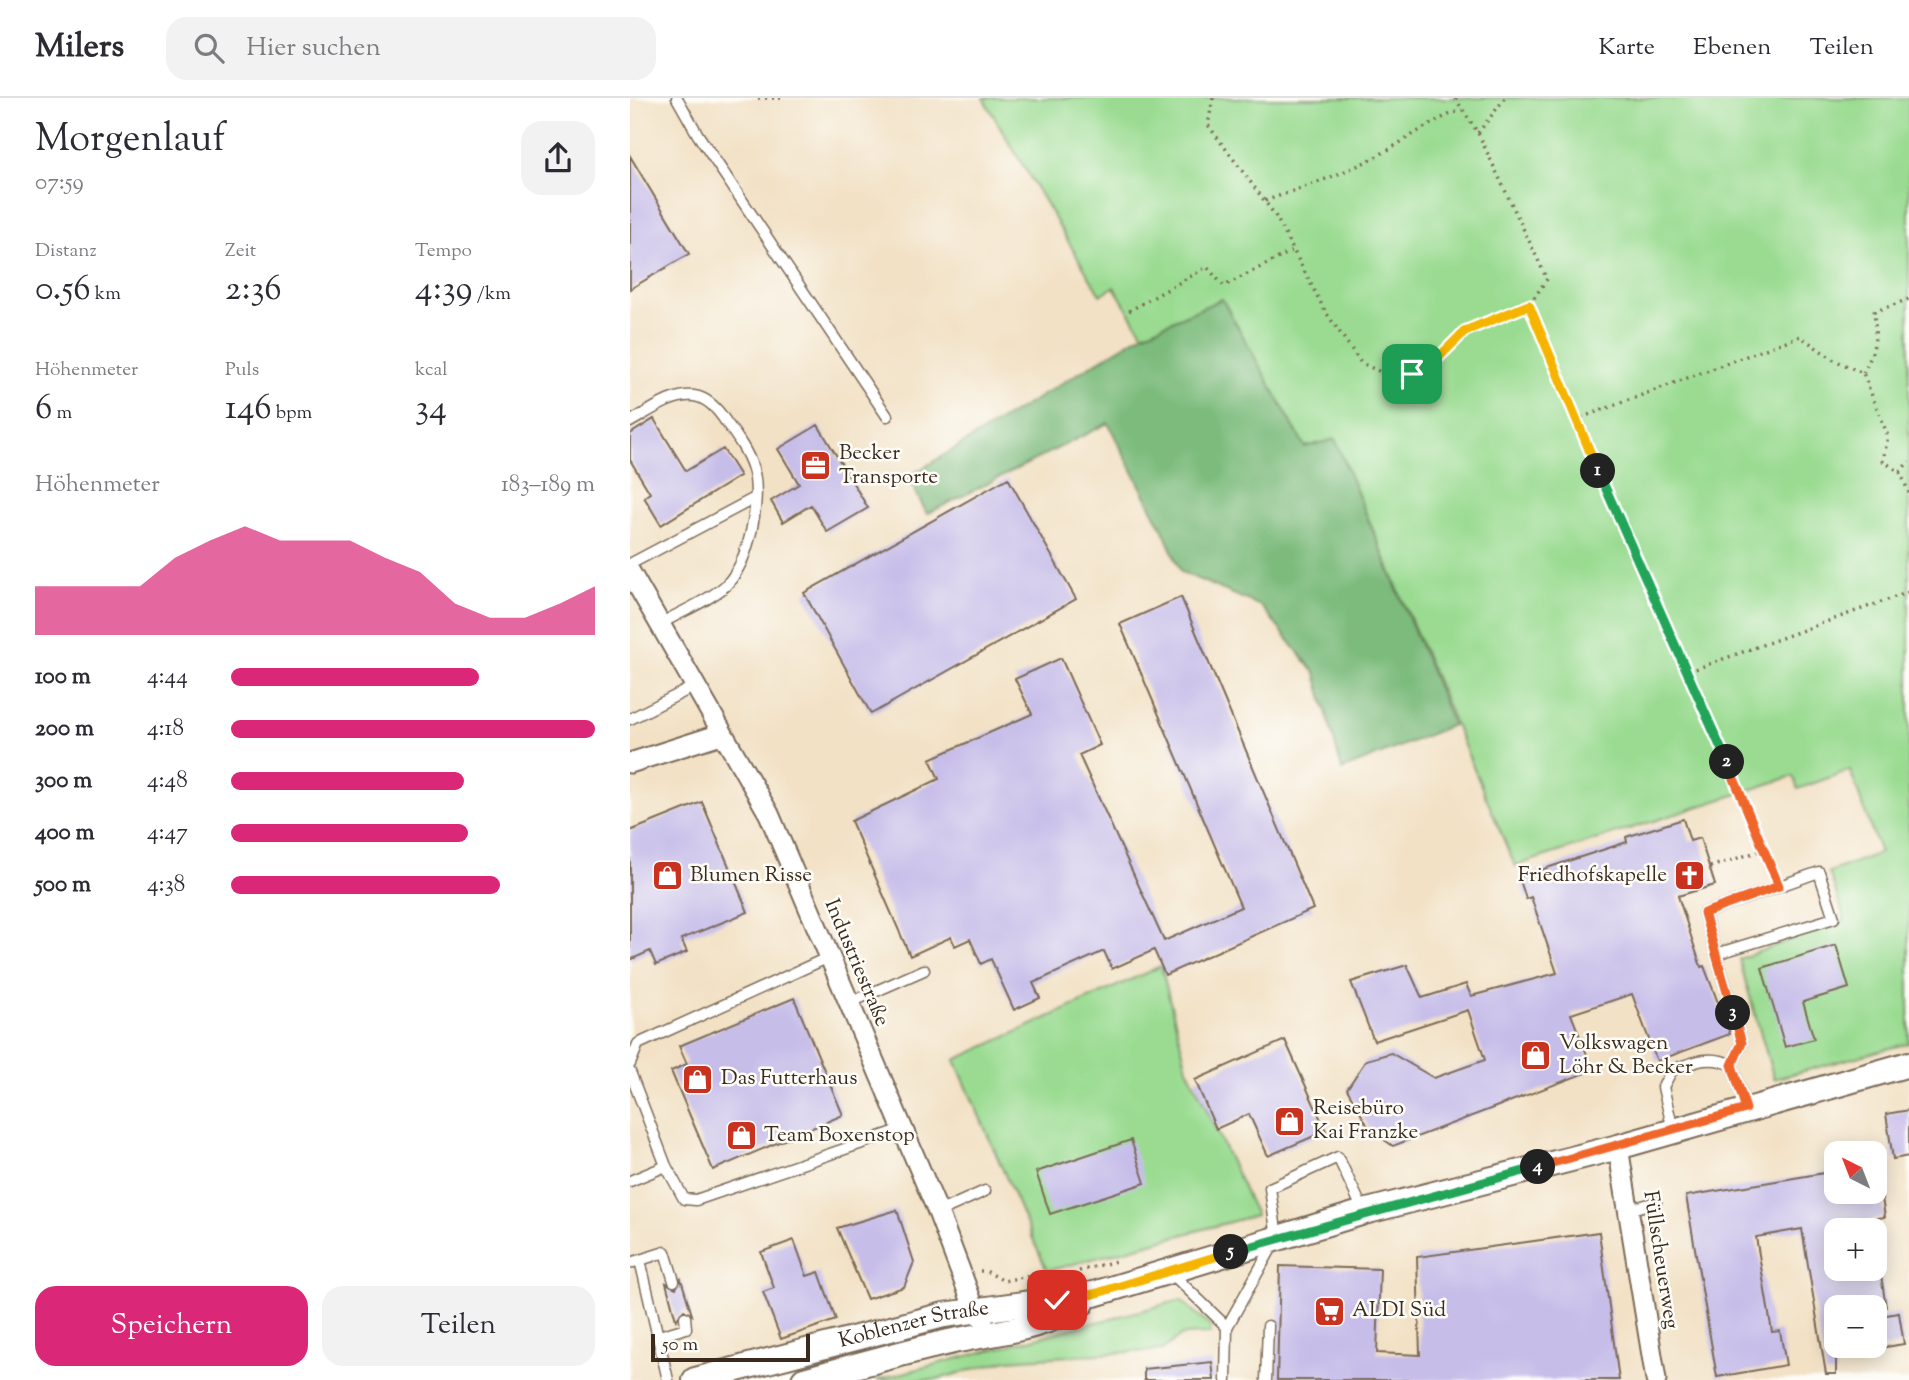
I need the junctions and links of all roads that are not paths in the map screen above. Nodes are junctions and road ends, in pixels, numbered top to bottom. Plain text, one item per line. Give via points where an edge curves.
1 (677, 98) edge
2 (887, 416) dead end
3 (630, 422) edge
4 (755, 498) junction
5 (630, 564) edge
6 (630, 572) edge
7 (660, 624) junction
8 (695, 686) junction
9 (630, 719) edge
10 (722, 734) junction
11 (630, 763) edge
12 (1716, 954) junction
13 (829, 957) junction
14 (924, 970) dead end
15 (849, 1003) junction
16 (630, 1064) edge
17 (1909, 1064) edge
18 (1732, 1065) junction
19 (630, 1072) edge
20 (1746, 1109) junction
21 (903, 1129) junction
22 (1673, 1131) junction
23 (1618, 1147) junction
24 (666, 1166) junction
25 (630, 1181) edge
26 (985, 1191) dead end
27 (1656, 1202) dead end
28 (1629, 1210) junction
29 (938, 1212) junction
30 (1364, 1212) junction
31 (1277, 1238) junction
32 (635, 1261) edge
33 (1168, 1270) junction
34 (674, 1281) dead end
35 (1094, 1294) junction
36 (975, 1310) junction
37 (685, 1317) dead end
38 (1268, 1326) dead end
39 (1227, 1327) junction
40 (1014, 1331) junction
41 (659, 1336) junction
42 (942, 1344) junction
43 (741, 1374) edge
44 (668, 1380) edge
45 (695, 1380) edge
46 (804, 1380) edge
47 (1226, 1380) edge
48 (1266, 1380) edge
49 (1656, 1380) edge

1 - 2 lane
3 - 4 lane via 680,397 707,400 745,449 757,487
4 - 5 lane
4 - 7 lane via 749,538 738,568 725,586
6 - 7 street, Industriestraße
7 - 8 street, Industriestraße
8 - 9 lane
8 - 10 street, Industriestraße
10 - 11 street
10 - 13 street, Industriestraße via 769,814
12 - 12 lane via 1704,913 1819,872 1834,918
12 - 18 lane via 1742,1043
13 - 15 street, Industriestraße
13 - 16 lane via 639,1044
14 - 15 lane
15 - 21 street, Industriestraße
17 - 20 street, Koblenzer Straße
18 - 20 lane
18 - 22 lane via 1701,1059 1672,1070 1663,1087
19 - 24 lane
20 - 22 street, Koblenzer Straße
21 - 24 lane via 696,1200 679,1194
21 - 29 street, Industriestraße
22 - 23 street, Koblenzer Straße
23 - 28 street, Füllscheuerweg
23 - 30 street, Koblenzer Straße
24 - 25 lane
26 - 29 lane
27 - 28 lane
28 - 49 street, Füllscheuerweg
29 - 36 street, Industriestraße
30 - 31 street, Koblenzer Straße
30 - 31 lane via 1338,1157 1270,1188
31 - 33 street, Koblenzer Straße
31 - 39 lane
32 - 34 lane via 665,1252
32 - 41 lane
33 - 35 street, Koblenzer Straße
33 - 39 lane
35 - 36 street, Koblenzer Straße
35 - 40 street, Koblenzer Straße via 1055,1317
36 - 40 street via 987,1322
36 - 42 street via 969,1325
36 - 43 street, Koblenzer Straße via 921,1321
37 - 41 lane via 686,1328
38 - 48 lane
39 - 47 lane
40 - 42 street, Koblenzer Straße
41 - 44 lane
42 - 46 street, Koblenzer Straße
43 - 45 street, Koblenzer Straße

